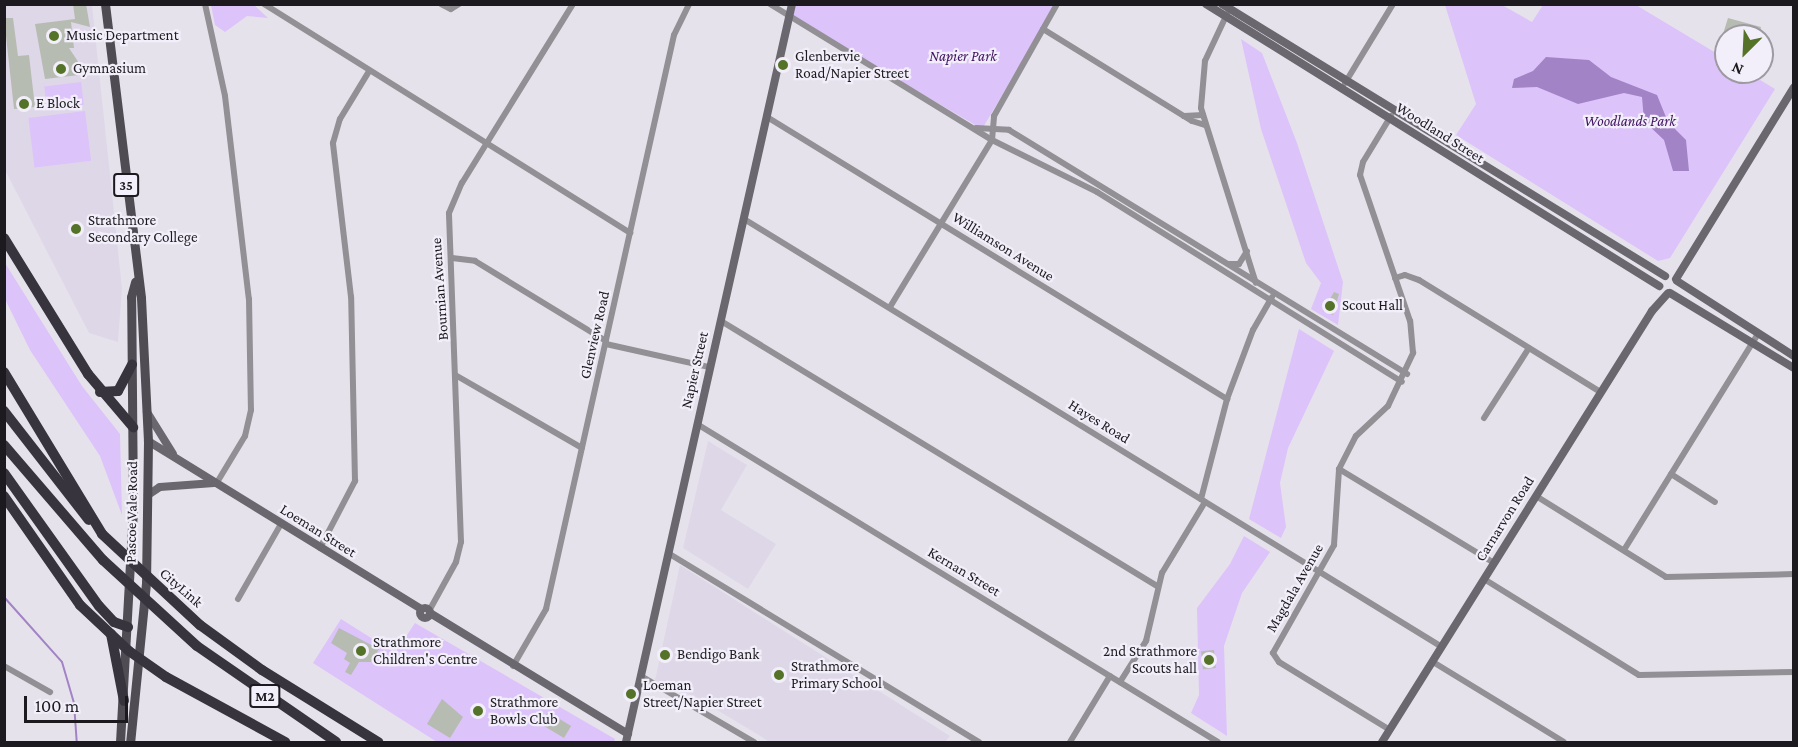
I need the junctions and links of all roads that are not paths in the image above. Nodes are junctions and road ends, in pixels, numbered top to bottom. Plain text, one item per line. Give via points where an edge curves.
1 (105, 4) edge
2 (206, 4) edge
3 (264, 4) edge
4 (441, 4) edge
5 (459, 4) edge
6 (573, 4) edge
7 (689, 4) edge
8 (770, 4) edge
9 (792, 4) edge
10 (1057, 4) edge
11 (1206, 4) edge
12 (1393, 4) edge
13 (1226, 10) edge
14 (788, 15) junction
15 (1043, 29) junction
16 (368, 73) junction
17 (1344, 85) junction
18 (1793, 89) edge
19 (1203, 115) junction
20 (1392, 115) junction
21 (1184, 116) junction
22 (767, 117) junction
23 (1205, 125) junction
24 (972, 127) junction
25 (992, 129) junction
26 (992, 141) junction
27 (486, 145) junction
28 (744, 219) junction
29 (941, 223) junction
30 (4, 230) edge
31 (1580, 230) junction
32 (630, 233) junction
33 (4, 238) edge
34 (1247, 249) junction
35 (452, 258) junction
36 (1226, 263) junction
37 (28, 278) junction
38 (1395, 278) junction
39 (1672, 278) junction
40 (135, 282) junction
41 (1257, 282) junction
42 (1252, 289) junction
43 (1664, 290) junction
44 (1275, 293) junction
45 (1270, 300) junction
46 (890, 308) junction
47 (721, 321) junction
48 (1348, 338) junction
49 (1756, 338) junction
50 (606, 343) junction
51 (1344, 345) junction
52 (1529, 348) junction
53 (1792, 354) edge
54 (132, 365) junction
55 (710, 367) junction
56 (1794, 368) edge
57 (4, 372) edge
58 (1407, 374) junction
59 (457, 376) junction
60 (1402, 382) junction
61 (100, 392) junction
62 (1600, 392) junction
63 (1227, 399) junction
64 (4, 411) edge
65 (146, 411) junction
66 (1484, 418) dead end
67 (696, 424) junction
68 (133, 427) junction
69 (147, 441) junction
70 (4, 445) edge
71 (582, 448) junction
72 (175, 457) junction
73 (1339, 469) junction
74 (4, 473) edge
75 (1671, 474) junction
76 (215, 484) junction
77 (148, 495) junction
78 (4, 496) edge
79 (1536, 496) junction
80 (1203, 500) junction
81 (1715, 501) dead end
82 (281, 524) junction
83 (102, 534) junction
84 (320, 548) junction
85 (1624, 550) junction
86 (668, 553) junction
87 (1494, 563) junction
88 (1322, 572) junction
89 (1794, 574) edge
90 (1484, 579) junction
91 (1157, 586) junction
92 (238, 599) dead end
93 (99, 606) junction
94 (425, 612) junction
95 (143, 620) junction
96 (128, 627) junction
97 (1442, 647) junction
98 (1433, 662) junction
99 (4, 666) edge
100 (513, 667) junction
101 (1794, 672) edge
102 (641, 676) junction
103 (1110, 676) junction
104 (1120, 682) junction
105 (50, 692) dead end
106 (124, 701) junction
107 (1390, 730) junction
108 (627, 738) edge
109 (120, 742) edge
110 (130, 742) edge
111 (285, 742) edge
112 (336, 742) edge
113 (378, 742) edge
114 (754, 742) edge
115 (980, 742) edge
116 (1070, 742) edge
117 (1218, 742) edge
118 (1382, 742) edge
119 (1564, 742) edge

1 - 40 main road, Pascoe Vale Road / 35
2 - 76 street via 226,104 249,299 251,410 245,436
3 - 16 street
4 - 5 street via 451,9
6 - 27 street, Bournian Avenue
7 - 32 street, Glenview Road via 674,35
8 - 14 street
9 - 14 street, Napier Street
10 - 15 street
11 - 13 street, Woodland Street
12 - 17 street
13 - 17 street, Woodland Street
13 - 19 street via 1205,61
14 - 22 street, Napier Street
14 - 24 street
15 - 21 street
15 - 25 street via 994,116
16 - 27 street
16 - 84 street via 340,119 333,144 351,297 355,481
17 - 20 street, Woodland Street
18 - 39 street
19 - 21 street
19 - 23 street
20 - 31 street, Woodland Street
20 - 38 street, Magdala Avenue via 1363,162 1360,175
21 - 23 street
22 - 28 street, Napier Street
22 - 29 street, Williamson Avenue
23 - 34 street
24 - 25 street
24 - 26 street
25 - 26 street
25 - 36 street via 1009,130
26 - 29 street
26 - 42 street via 1097,192
27 - 32 street
27 - 35 street, Bournian Avenue via 452,205
28 - 46 street, Hayes Road
28 - 47 street, Napier Street
29 - 46 street
29 - 63 street, Williamson Avenue
30 - 37 main road
31 - 39 street, Woodland Street
31 - 43 street, Woodland Street
32 - 50 street, Glenview Road
33 - 37 highway
34 - 36 street via 1239,264
34 - 41 street
35 - 50 street via 475,261
35 - 59 street, Bournian Avenue
36 - 41 street
37 - 61 highway
38 - 52 street via 1412,276
38 - 58 street, Magdala Avenue via 1413,336
39 - 43 street
39 - 43 street
39 - 49 street, Woodland Street
40 - 54 main road, Pascoe Vale Road / 35 via 131,297
40 - 65 main road, Pascoe Vale Road / 35 via 141,298
41 - 42 street
41 - 44 street
42 - 45 street
43 - 49 street, Woodland Street
43 - 62 street, Carnarvon Road
44 - 45 street
44 - 48 street
45 - 51 street
45 - 63 street via 1250,335
46 - 80 street, Hayes Road
47 - 55 street, Napier Street
47 - 91 street
48 - 51 street
48 - 58 street
49 - 53 street, Woodland Street
49 - 56 street, Woodland Street
49 - 75 street
50 - 55 street
50 - 71 street, Glenview Road
51 - 60 street
52 - 62 street
52 - 66 street
54 - 61 highway via 118,391
54 - 68 main road, Pascoe Vale Road / 35
55 - 67 street, Napier Street
57 - 83 highway
58 - 60 street, Magdala Avenue
59 - 71 street
59 - 94 street, Bournian Avenue via 461,542 456,562
60 - 73 street, Magdala Avenue via 1383,412 1356,436
61 - 68 highway
62 - 79 street, Carnarvon Road
63 - 80 street
64 - 83 highway, CityLink / M2 via 49,473
65 - 69 main road, Pascoe Vale Road / 35
65 - 72 street
67 - 86 street, Napier Street
67 - 103 street, Kernan Street
68 - 69 main road
68 - 96 main road, Pascoe Vale Road / 35
69 - 72 street, Loeman Street
69 - 77 main road, Pascoe Vale Road / 35
70 - 112 highway, M2, bridge via 103,560 197,646
71 - 100 street, Glenview Road via 546,609
72 - 76 street, Loeman Street
73 - 87 street
73 - 88 street, Magdala Avenue via 1334,545
74 - 93 highway
75 - 81 street
75 - 85 street
76 - 77 street via 160,487
76 - 82 street, Loeman Street
77 - 95 main road, Pascoe Vale Road / 35
78 - 111 highway, bridge via 80,605 129,651 166,678
79 - 85 street
79 - 87 street, Carnarvon Road
80 - 88 street, Hayes Road
80 - 91 street
82 - 84 street, Loeman Street
82 - 92 street
83 - 113 highway, CityLink / M2, bridge via 200,625 262,670
84 - 94 street, Loeman Street
85 - 89 street via 1672,578
86 - 102 street, Napier Street
86 - 115 street
87 - 90 street, Carnarvon Road
88 - 97 street, Hayes Road
88 - 107 street, Magdala Avenue via 1273,656
90 - 97 street, Carnarvon Road
90 - 101 street via 1645,677
91 - 104 street via 1146,641
93 - 96 highway via 114,622
93 - 106 highway via 114,641
94 - 100 street, Loeman Street
95 - 96 main road
95 - 110 main road, Pascoe Vale Road / 35
96 - 106 main road, Pascoe Vale Road / 35
97 - 98 street, Carnarvon Road
98 - 107 street, Carnarvon Road
98 - 119 street
99 - 105 street
100 - 108 street, Loeman Street
102 - 108 street, Napier Street
102 - 114 street
103 - 104 street, Kernan Street
103 - 116 street
104 - 117 street, Kernan Street
106 - 109 main road, Pascoe Vale Road / 35
107 - 118 street, Carnarvon Road

